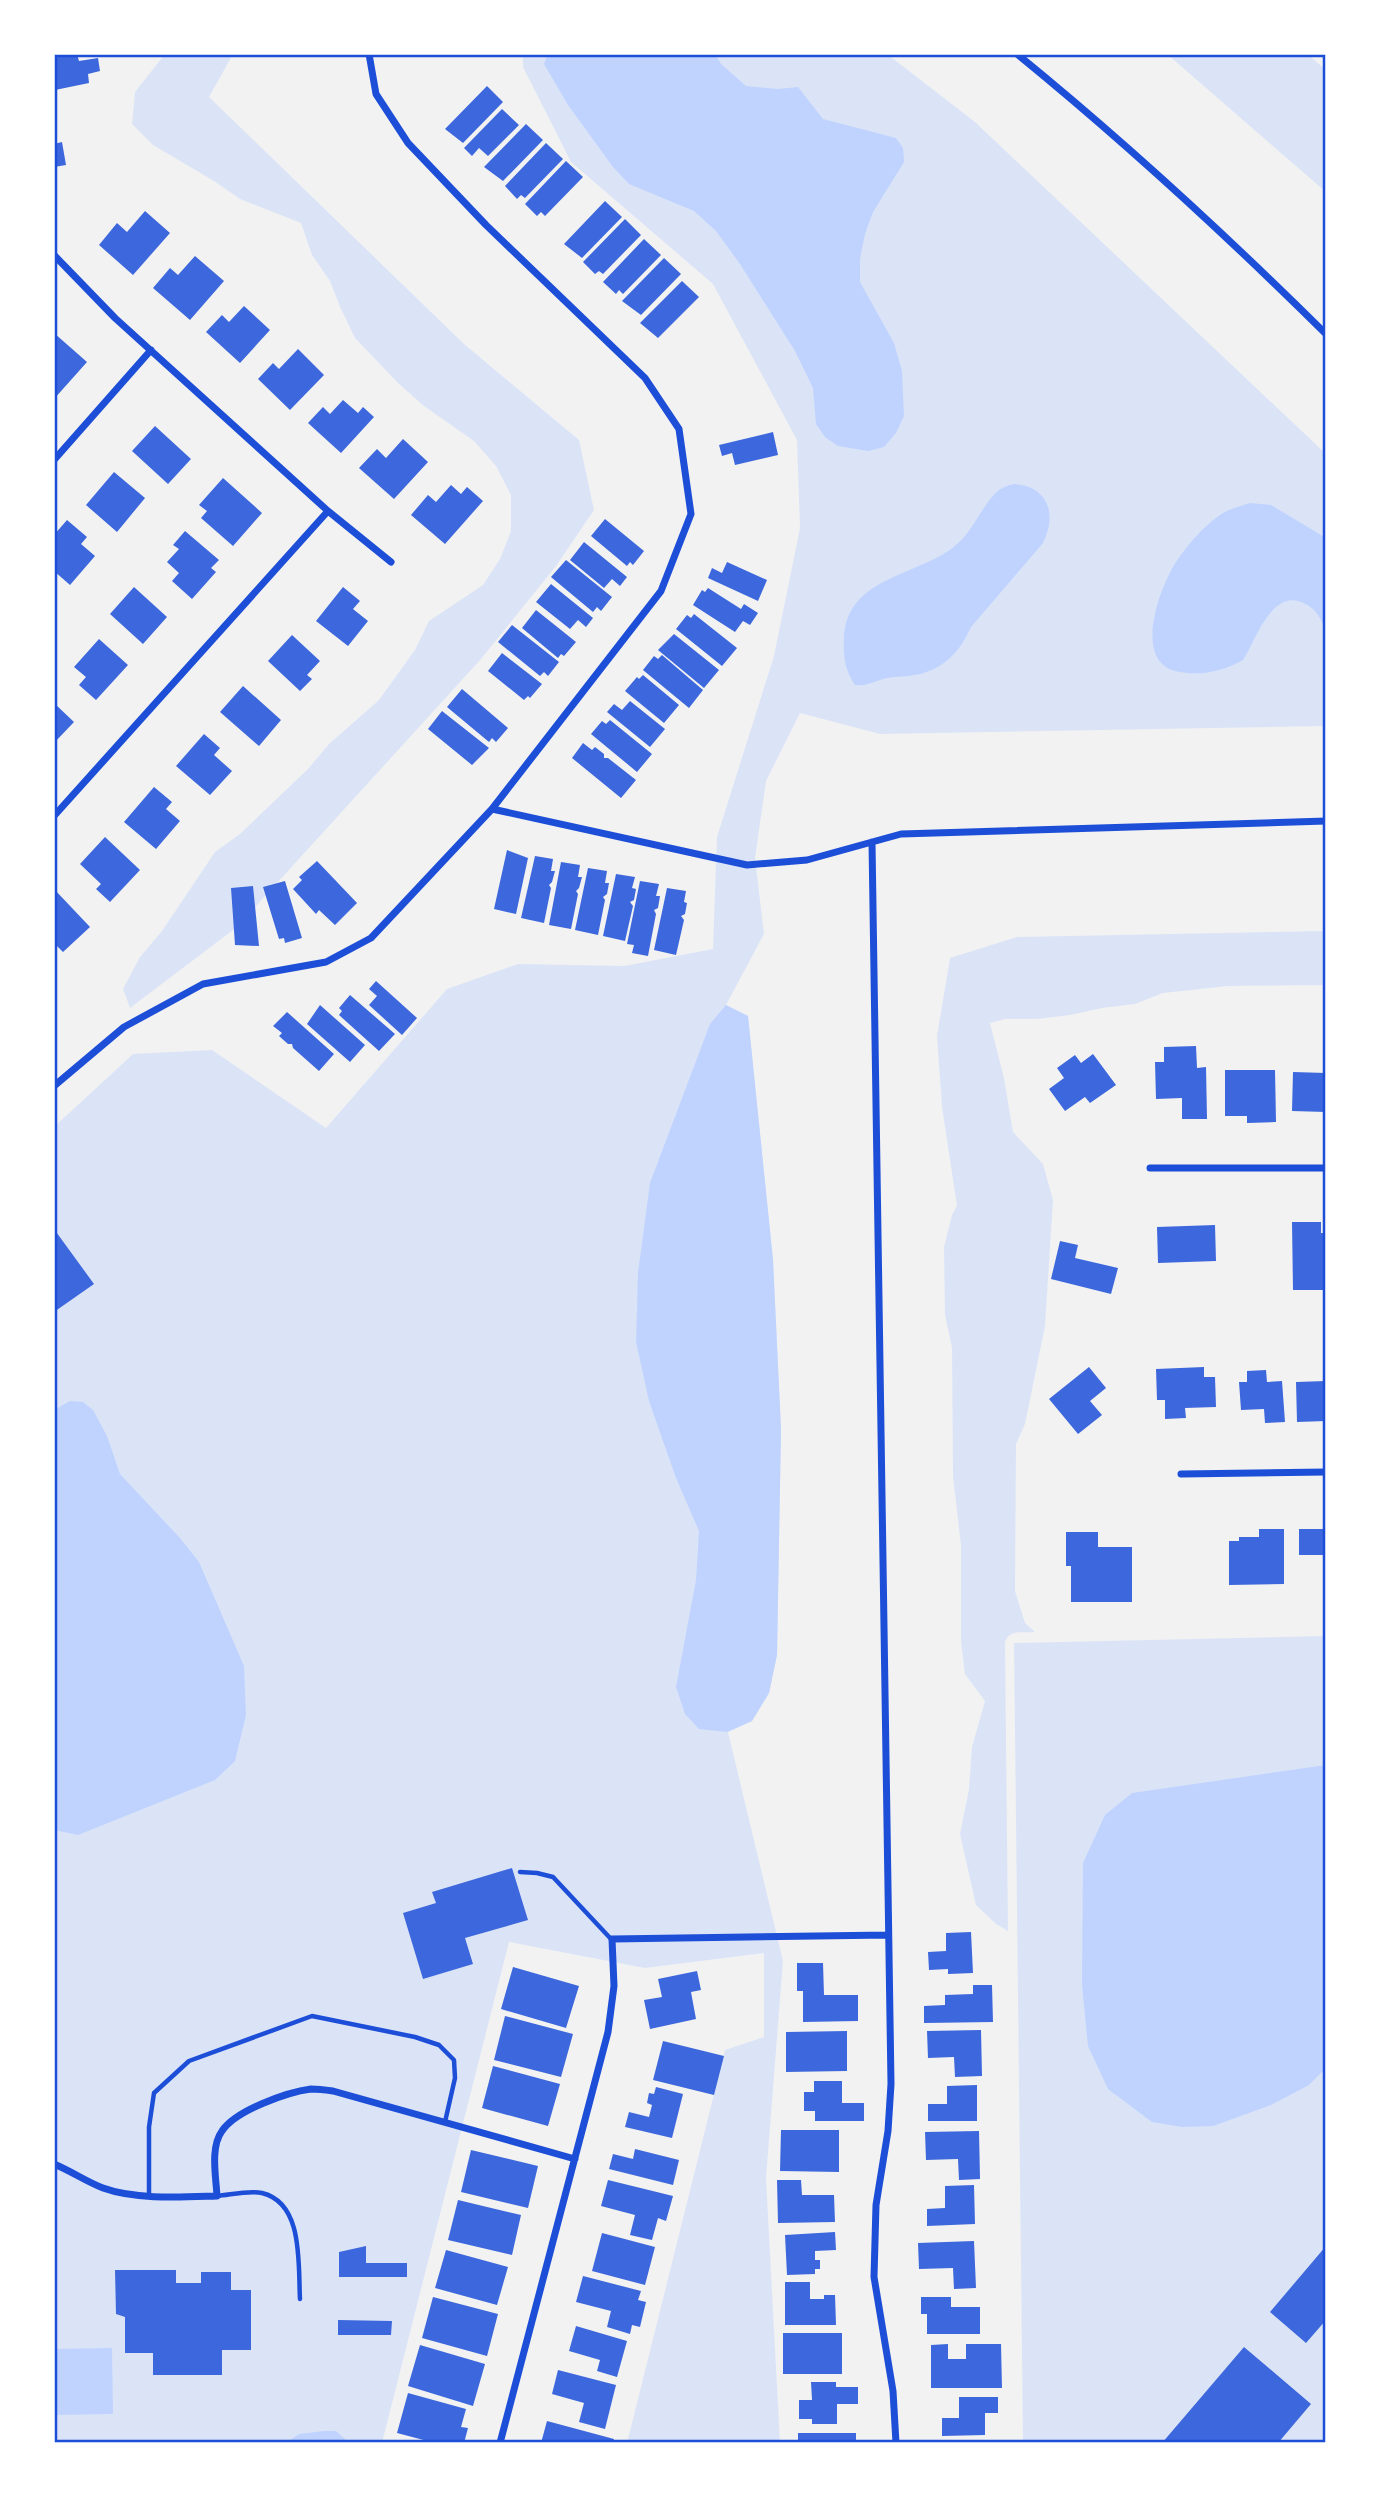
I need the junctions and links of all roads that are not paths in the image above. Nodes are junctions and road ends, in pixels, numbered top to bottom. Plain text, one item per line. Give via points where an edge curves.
1 (369, 54) edge
2 (1017, 54) edge
3 (54, 255) edge
4 (1326, 334) edge
5 (151, 350) junction
6 (54, 460) edge
7 (328, 511) junction
8 (391, 562) dead end
9 (492, 809) junction
10 (54, 816) edge
11 (1326, 821) edge
12 (872, 842) junction
13 (54, 1086) edge
14 (1150, 1168) dead end
15 (1326, 1168) edge
16 (1326, 1472) edge
17 (1181, 1474) dead end
18 (520, 1872) dead end
19 (888, 1935) junction
20 (612, 1939) junction
21 (444, 2122) junction
22 (575, 2159) junction
23 (54, 2164) edge
24 (149, 2195) junction
25 (217, 2196) junction
26 (300, 2299) dead end
27 (500, 2443) edge
28 (896, 2443) edge

1 - 9 street via 376,94 408,143 645,378 679,429 691,514 661,591
2 - 4 street via 1097,119
3 - 5 street
5 - 6 street
5 - 7 street
7 - 8 street
7 - 10 street
9 - 12 street via 747,865 807,860
9 - 13 street via 371,937 326,962 204,984 124,1027
11 - 12 street via 901,834
12 - 19 street
14 - 15 street
16 - 17 street
18 - 20 lane via 553,1877
19 - 20 street
19 - 28 street via 891,2084 876,2205 874,2277
20 - 22 street via 612,2009
21 - 22 street
21 - 24 lane via 455,2078 454,2060 439,2045 312,2015 189,2061 154,2093
21 - 25 street via 333,2091 313,2089 289,2095 257,2107 221,2131 215,2165
22 - 27 street
23 - 24 street via 103,2188
24 - 25 street
25 - 26 lane via 262,2193 284,2205 295,2224

